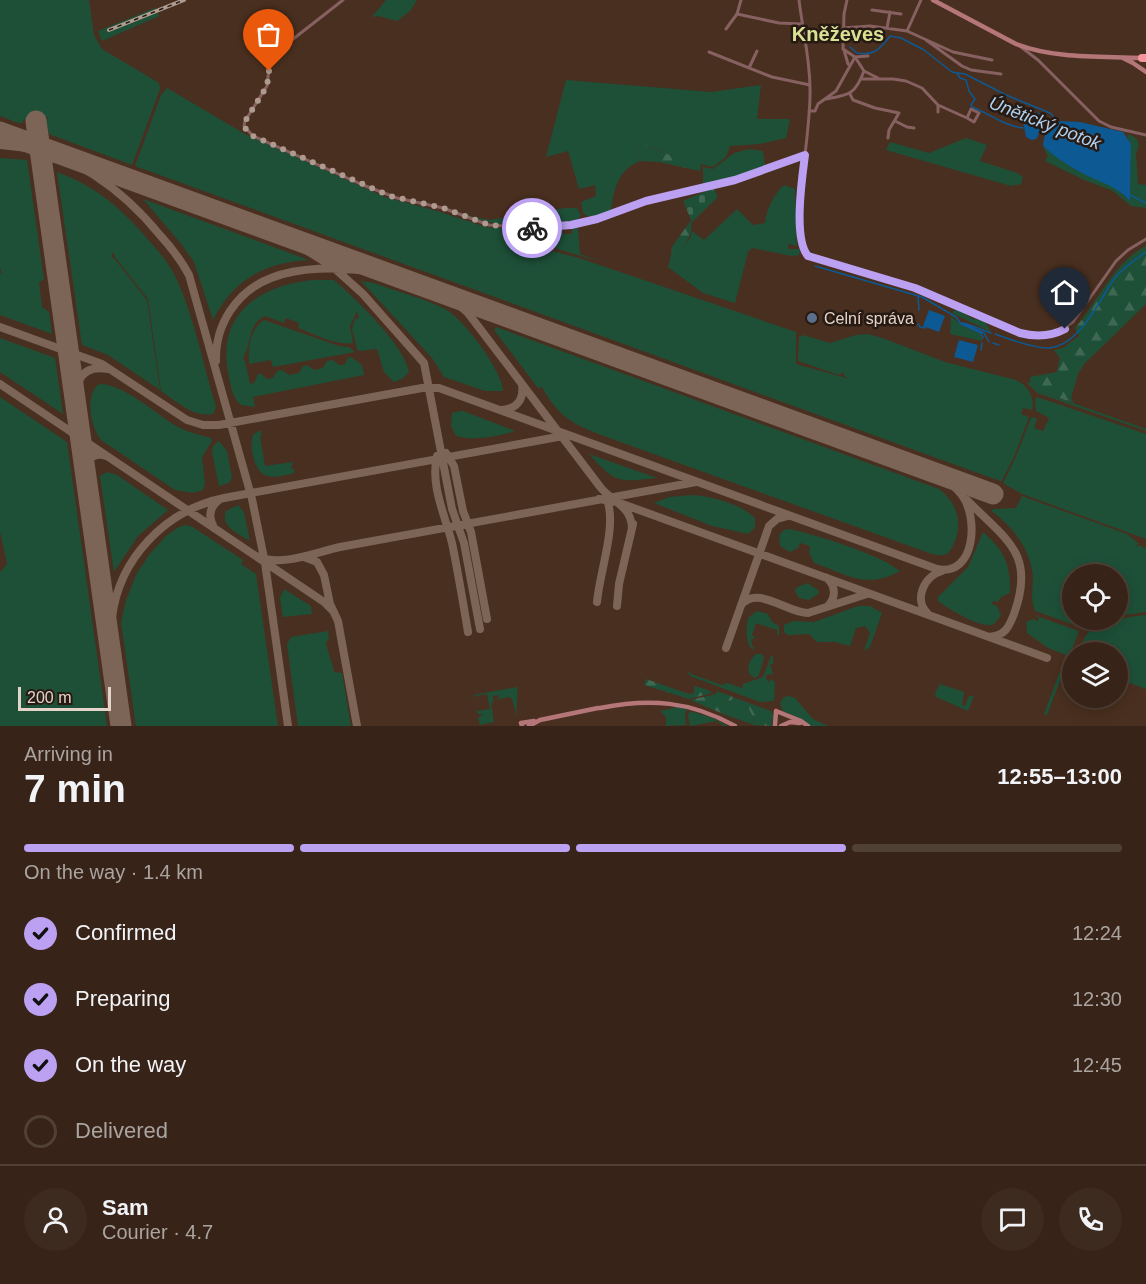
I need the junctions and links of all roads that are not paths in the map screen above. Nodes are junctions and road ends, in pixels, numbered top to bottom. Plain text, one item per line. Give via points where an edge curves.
1 (343, 0) edge
2 (741, 0) edge
3 (799, 0) edge
4 (847, 0) edge
5 (921, 0) edge
6 (933, 0) edge
7 (872, 10) dead end
8 (890, 12) junction
9 (737, 14) junction
10 (901, 14) dead end
11 (802, 24) junction
12 (843, 27) junction
13 (887, 28) junction
14 (726, 29) dead end
15 (907, 31) junction
16 (922, 37) junction
17 (1016, 44) junction
18 (843, 49) junction
19 (757, 51) dead end
20 (709, 52) dead end
21 (1041, 52) junction
22 (868, 56) dead end
23 (855, 57) junction
24 (1118, 57) junction
25 (1144, 58) edge
26 (992, 60) dead end
27 (1038, 60) junction
28 (848, 66) junction
29 (749, 68) junction
30 (1145, 70) edge
31 (864, 71) junction
32 (1000, 74) dead end
33 (880, 78) junction
34 (861, 79) junction
35 (810, 85) junction
36 (836, 91) junction
37 (850, 94) junction
38 (841, 96) junction
39 (826, 99) junction
40 (938, 105) junction
41 (809, 111) junction
42 (815, 111) junction
43 (938, 112) dead end
44 (967, 118) dead end
45 (810, 121) junction
46 (895, 121) junction
47 (914, 128) dead end
48 (1146, 135) edge
49 (888, 138) dead end
50 (805, 155) junction
51 (1146, 239) edge
52 (776, 711) junction
53 (540, 720) junction
54 (804, 725) edge
55 (522, 726) edge
56 (529, 726) edge
57 (735, 726) edge
58 (775, 726) edge
59 (781, 726) edge

1 - 50 street via 270,60 267,86 244,123 248,132 382,193 495,226 537,228 579,224 646,201 735,180
2 - 9 street
3 - 11 street
4 - 12 street
5 - 15 street
6 - 17 main road
7 - 8 street
8 - 10 street
8 - 13 street
9 - 11 street
9 - 14 street
11 - 35 street
12 - 13 street
12 - 18 street
13 - 15 street
15 - 16 street
16 - 26 street via 953,52
16 - 32 street via 962,66
17 - 21 main road
17 - 27 street
18 - 23 street
18 - 28 street
19 - 29 street
20 - 29 street
21 - 24 main road
21 - 27 street
22 - 23 street
23 - 28 street
23 - 31 street
24 - 25 main road
24 - 30 main road
25 - 30 main road
27 - 48 street via 1099,121
28 - 36 street
29 - 35 street via 779,80
31 - 33 street
31 - 34 street
33 - 34 street
33 - 40 street via 906,81 922,88
34 - 37 street
35 - 41 street
36 - 38 street
36 - 39 street
37 - 38 street
37 - 46 street via 854,101 864,105 898,113
38 - 39 street
39 - 42 street
40 - 43 street
40 - 44 street
41 - 42 street
41 - 45 street
42 - 45 street
45 - 50 street
46 - 47 street
46 - 49 street
50 - 51 street via 801,194 805,253 903,284 1013,331 1039,336 1056,333 1071,324 1116,261
52 - 54 main road
52 - 54 main road
52 - 58 main road
53 - 55 main road via 521,723
53 - 56 main road
53 - 57 main road via 642,702 703,710
54 - 59 main road via 790,722

